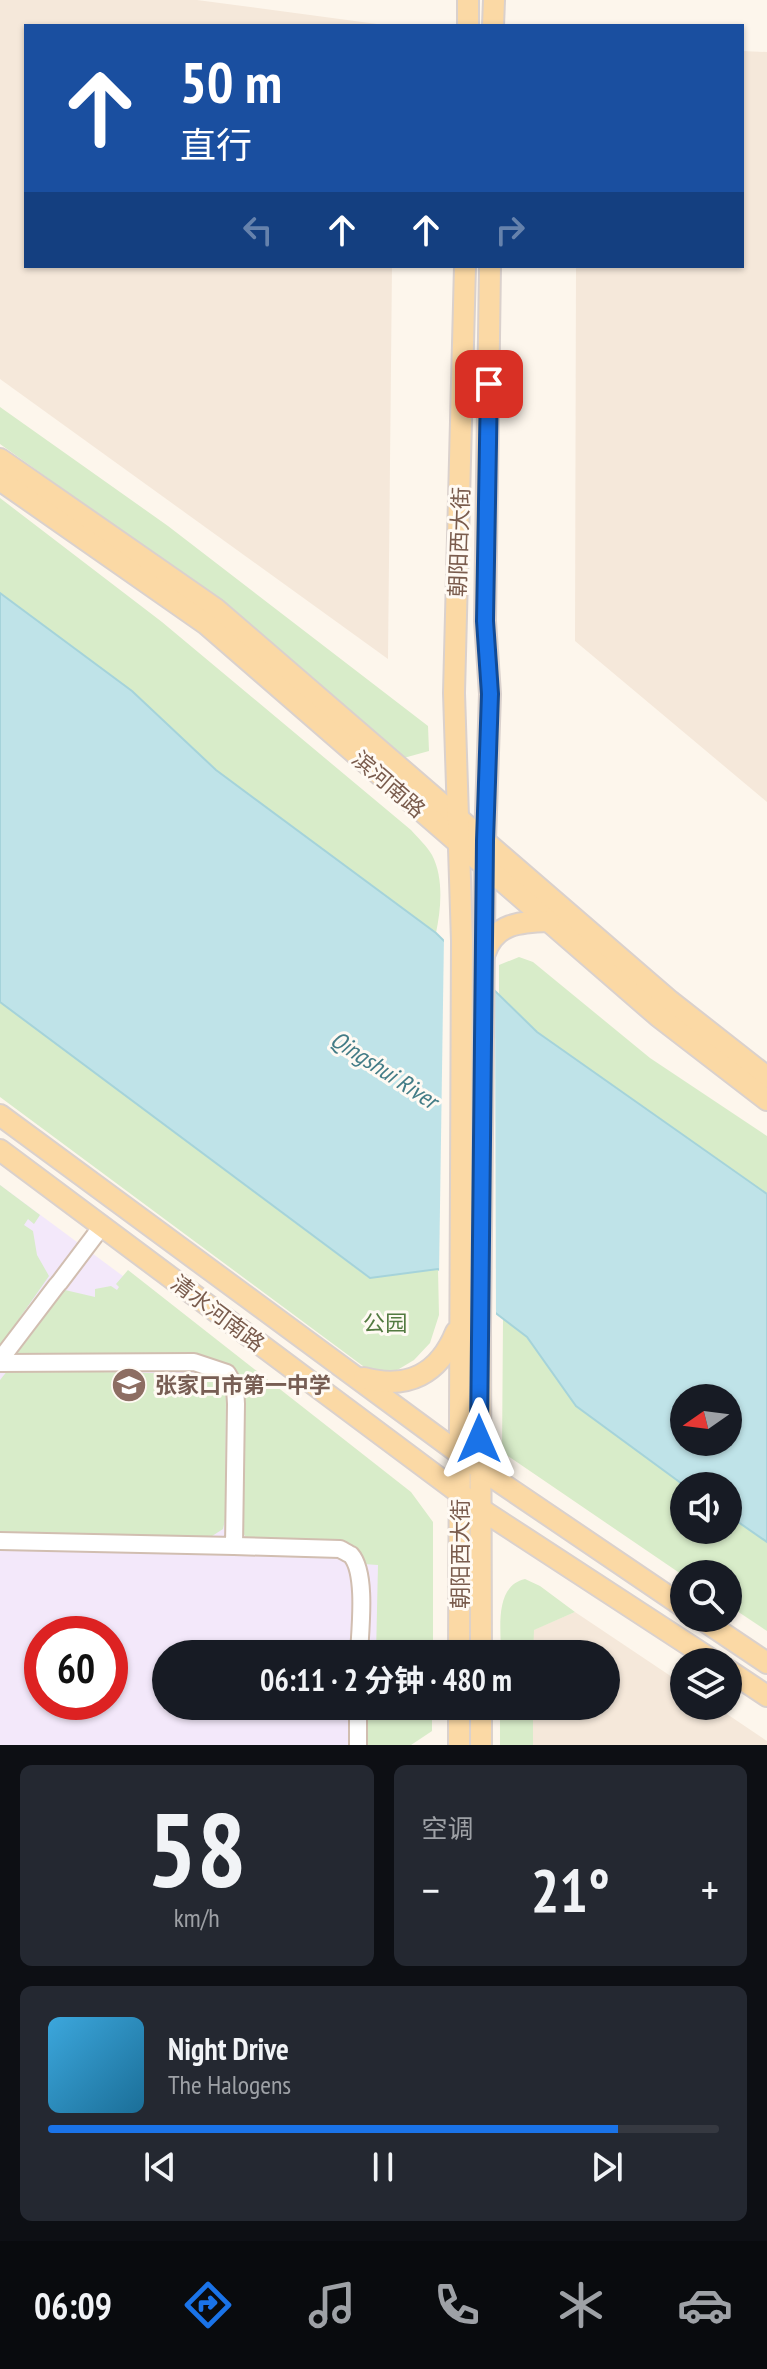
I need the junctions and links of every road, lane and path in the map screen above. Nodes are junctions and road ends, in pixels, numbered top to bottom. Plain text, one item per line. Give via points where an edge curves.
1 (468, 0) edge
2 (494, 0) edge
3 (468, 24) edge
4 (493, 24) edge
5 (465, 268) edge
6 (490, 268) edge
7 (0, 459) edge
8 (0, 480) edge
9 (459, 818) junction
10 (485, 841) junction
11 (459, 845) junction
12 (485, 868) junction
13 (549, 921) junction
14 (484, 957) junction
15 (767, 1077) edge
16 (767, 1100) edge
17 (0, 1115) edge
18 (0, 1150) edge
19 (102, 1226) junction
20 (459, 1318) junction
21 (0, 1362) edge
22 (353, 1374) junction
23 (459, 1453) junction
24 (479, 1468) junction
25 (460, 1494) junction
26 (482, 1510) junction
27 (0, 1541) edge
28 (234, 1546) junction
29 (670, 1598) edge
30 (721, 1632) edge
31 (359, 1640) edge
32 (459, 1640) edge
33 (481, 1640) edge
34 (694, 1648) edge
35 (767, 1663) edge
36 (742, 1679) edge
37 (767, 1696) edge
38 (358, 1720) edge
39 (459, 1720) edge
40 (481, 1720) edge
41 (358, 1745) edge
42 (459, 1745) edge
43 (481, 1745) edge

1 - 3 main road
2 - 4 main road
5 - 9 main road, 朝阳西大街 via 454,693
6 - 10 main road, 朝阳西大街
7 - 9 main road, 滨河南路 via 216,609
8 - 11 main road, 滨河南路 via 206,624
9 - 10 main road, 滨河南路
9 - 11 main road, 朝阳西大街
10 - 12 main road, 朝阳西大街
10 - 15 main road, 滨河南路
11 - 12 main road, 滨河南路
11 - 20 main road, 朝阳西大街
12 - 13 main road, 滨河南路
12 - 14 main road, 朝阳西大街
13 - 14 main road via 496,932
13 - 16 main road, 滨河南路 via 658,1016
14 - 24 main road, 朝阳西大街
17 - 22 main road, 清水河南路
18 - 19 main road, 清水河南路
19 - 21 lane
19 - 25 main road, 清水河南路
20 - 22 main road via 448,1350 419,1376 387,1383
20 - 23 main road, 朝阳西大街
21 - 28 lane via 194,1362 227,1373 235,1387
22 - 23 main road, 清水河南路
23 - 24 main road, 清水河南路
23 - 25 main road, 朝阳西大街
24 - 26 main road, 朝阳西大街
24 - 29 main road, 清水河南路
25 - 26 main road, 清水河南路
25 - 32 main road, 朝阳西大街
26 - 33 main road, 朝阳西大街
26 - 34 main road, 清水河南路
27 - 28 lane
28 - 31 lane via 340,1549 350,1554 360,1586
30 - 35 main road
36 - 37 main road
38 - 41 lane
39 - 42 main road
40 - 43 main road

